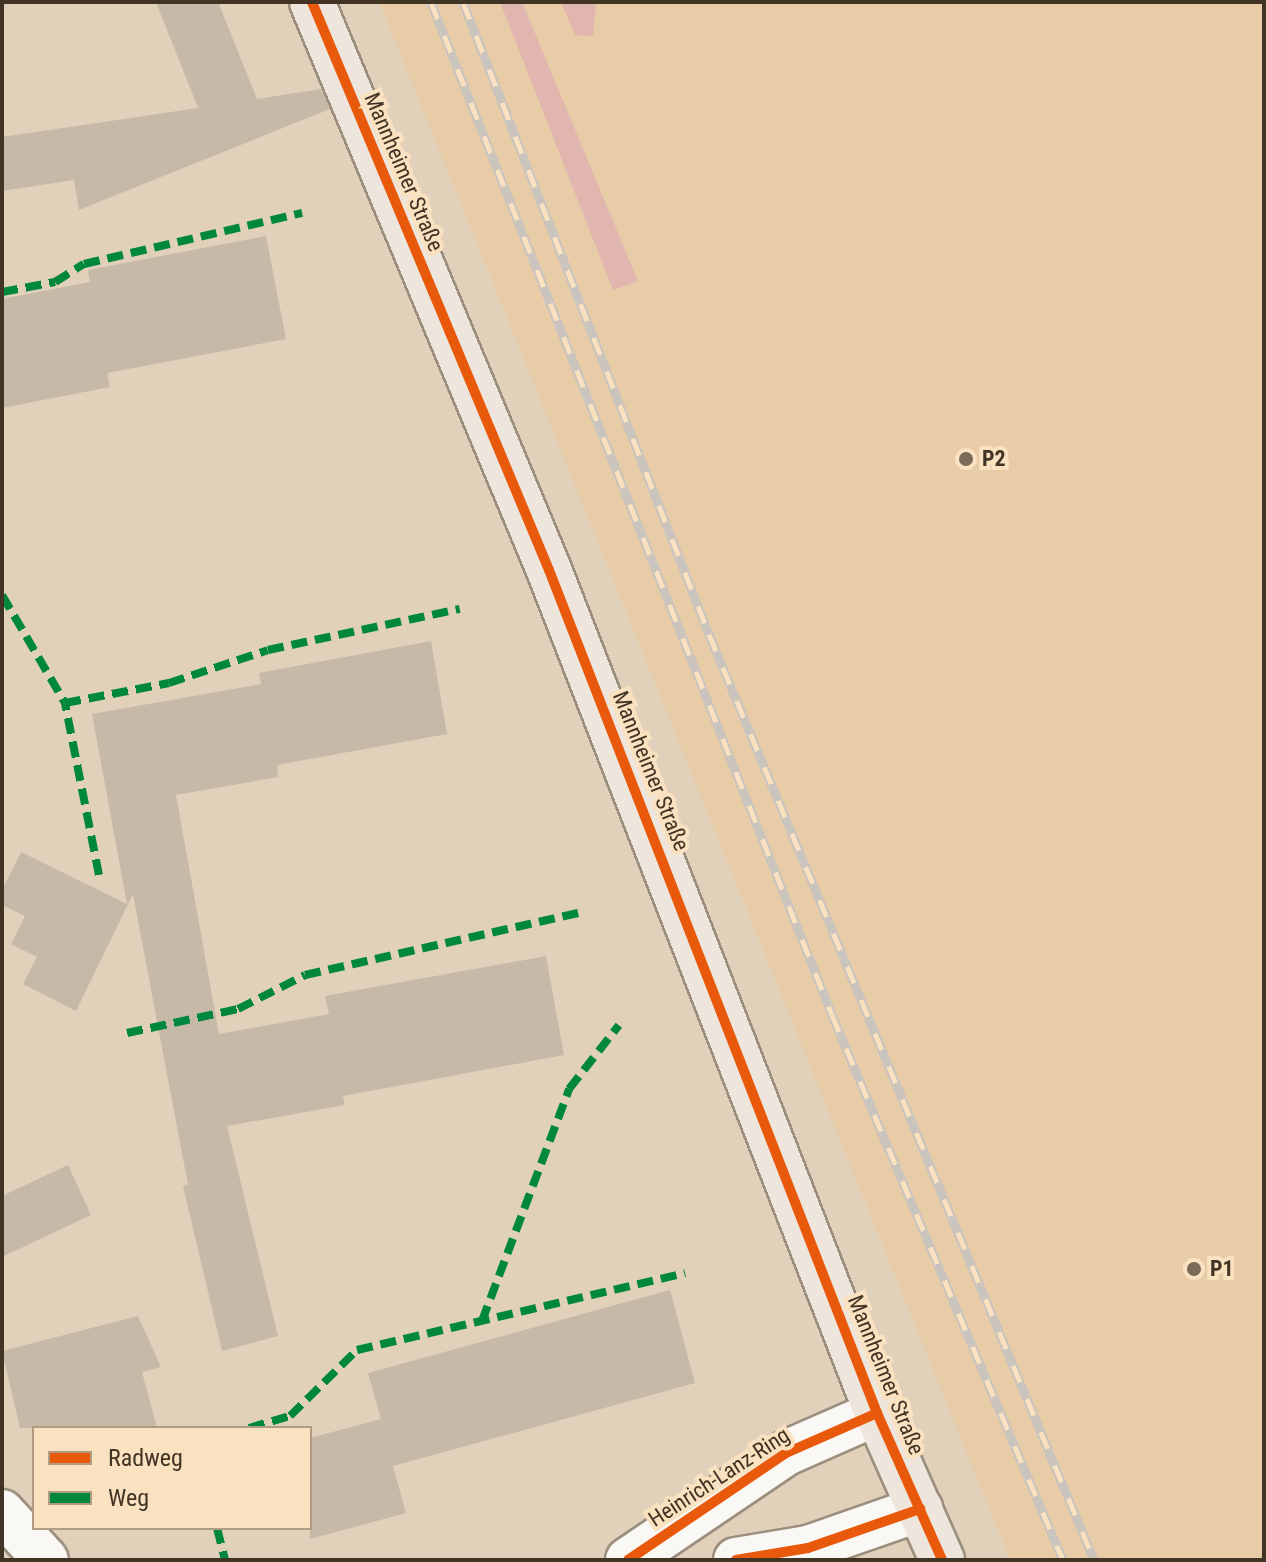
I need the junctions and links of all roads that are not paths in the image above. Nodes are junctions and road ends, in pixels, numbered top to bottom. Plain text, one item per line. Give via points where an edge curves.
1 (312, 2) edge
2 (877, 1413) junction
3 (920, 1509) junction
4 (2, 1512) edge
5 (46, 1560) edge
6 (628, 1560) edge
7 (736, 1560) edge
8 (942, 1560) edge

1 - 2 main road, Mannheimer Straße via 602,702
2 - 3 main road, Mannheimer Straße
2 - 6 street, Heinrich-Lanz-Ring via 786,1453
3 - 7 street via 808,1548
3 - 8 main road, Mannheimer Straße
4 - 5 street

